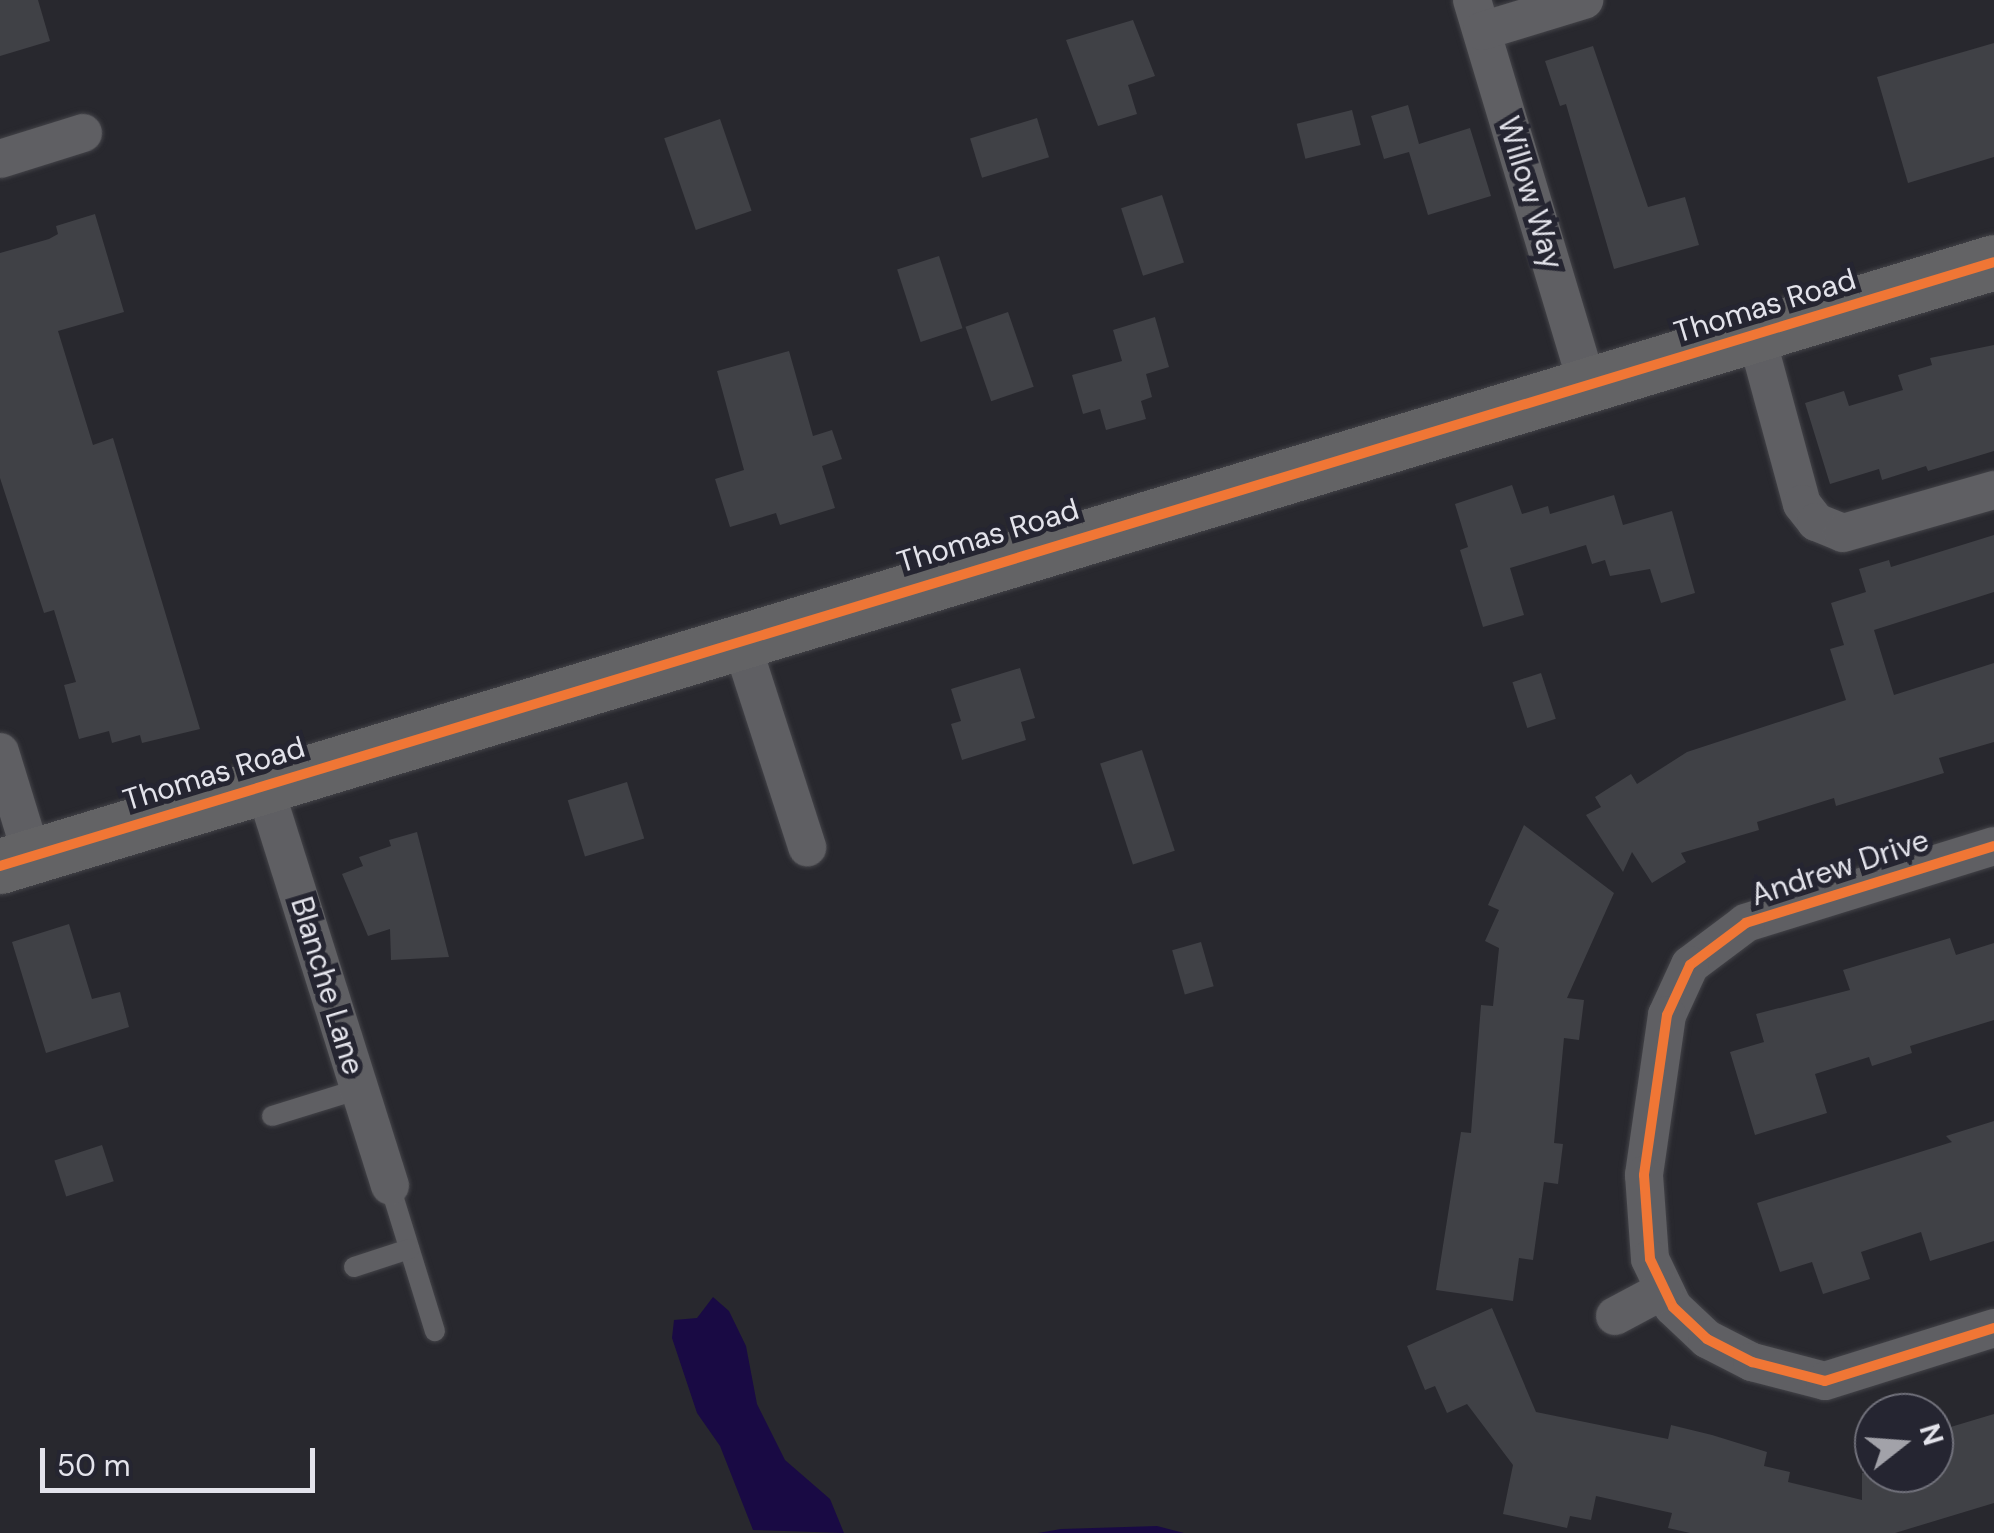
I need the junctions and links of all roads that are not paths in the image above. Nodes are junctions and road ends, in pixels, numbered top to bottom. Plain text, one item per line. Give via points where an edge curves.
1 (1584, 0) edge
2 (1477, 16) edge
3 (83, 132) dead end
4 (0, 159) edge
5 (1994, 262) edge
6 (1756, 334) junction
7 (1588, 386) junction
8 (1994, 490) edge
9 (740, 639) junction
10 (0, 752) edge
11 (264, 786) junction
12 (1994, 846) edge
13 (807, 848) dead end
14 (16, 861) edge
15 (359, 1088) junction
16 (272, 1116) dead end
17 (390, 1186) joint
18 (409, 1249) junction
19 (354, 1267) dead end
20 (1664, 1290) junction
21 (1615, 1316) dead end
22 (1994, 1328) edge
23 (435, 1331) dead end

1 - 2 street
2 - 7 street, Willow Way
3 - 4 street
5 - 6 street, Thomas Road
6 - 7 street, Thomas Road
6 - 8 street via 1802,504 1816,522 1842,533
7 - 9 street, Thomas Road
9 - 11 street, Thomas Road
9 - 13 street
10 - 14 street
11 - 14 street, Thomas Road
11 - 15 street, Blanche Lane
12 - 20 street, Andrew Drive via 1746,923 1690,965 1666,1015 1644,1175 1650,1259
15 - 16 lane
15 - 17 street, Blanche Lane
17 - 18 lane
18 - 19 lane
18 - 23 lane
20 - 21 street
20 - 22 street via 1707,1339 1752,1362 1825,1380

